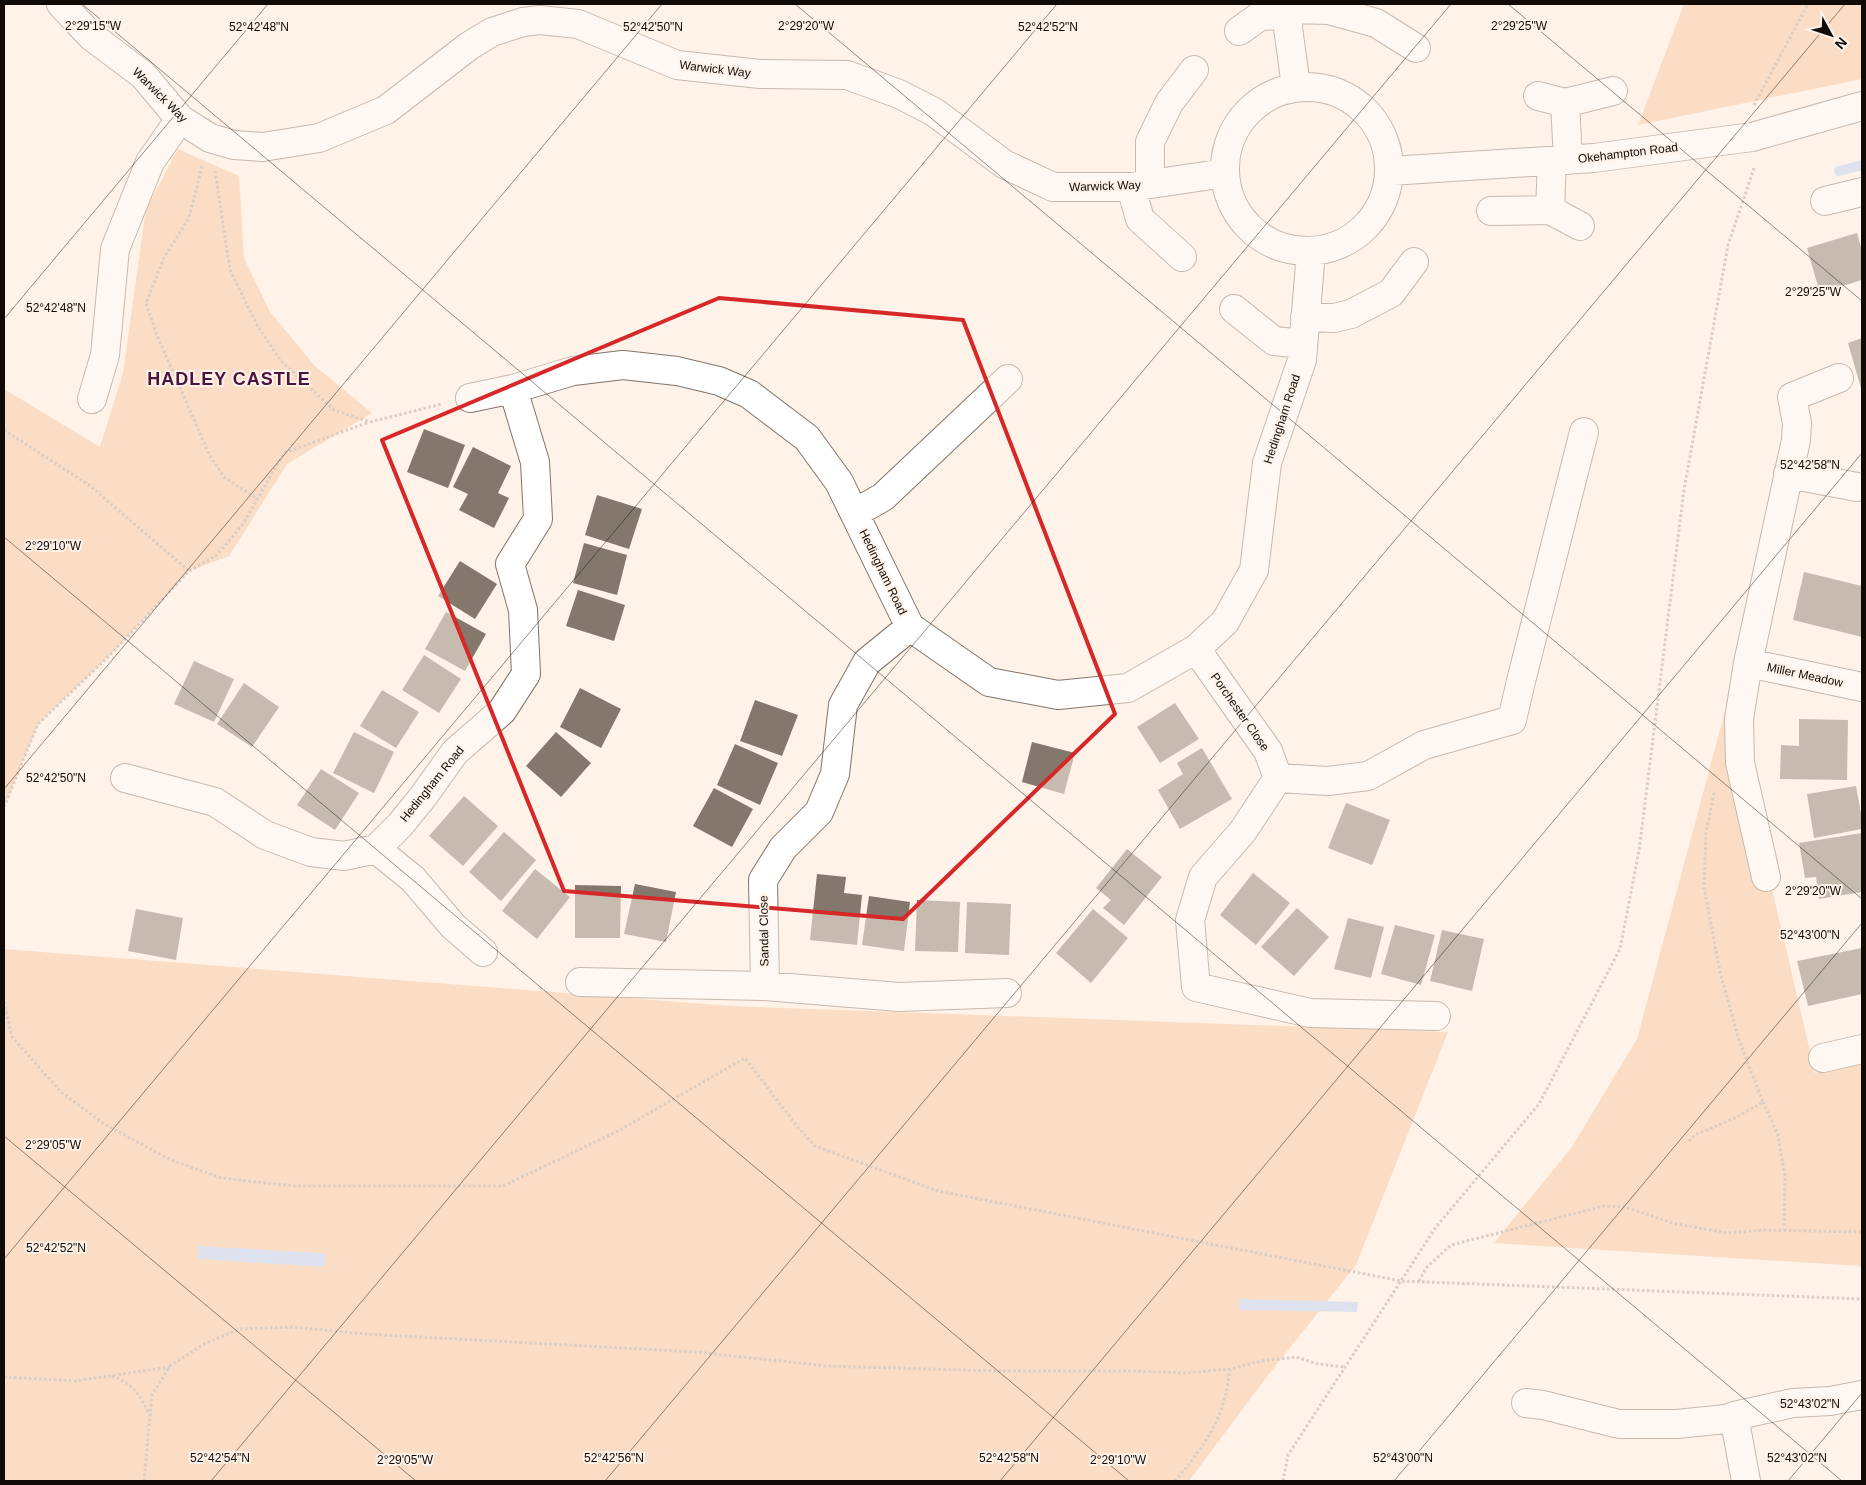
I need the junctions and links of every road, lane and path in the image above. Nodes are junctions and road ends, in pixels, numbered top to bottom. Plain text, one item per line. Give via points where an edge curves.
1 (61, 4) edge
2 (1808, 4) edge
3 (1289, 9) edge
4 (522, 13) edge
5 (1239, 32) dead end
6 (1416, 48) dead end
7 (1194, 70) dead end
8 (1296, 86) junction
9 (1613, 92) dead end
10 (1538, 96) dead end
11 (1565, 103) junction
12 (1862, 106) edge
13 (180, 119) junction
14 (1752, 137) junction
15 (210, 138) junction
16 (1560, 160) junction
17 (1390, 171) junction
18 (1225, 174) junction
19 (1141, 185) junction
20 (1862, 192) edge
21 (1825, 201) dead end
22 (1550, 210) junction
23 (1491, 211) dead end
24 (1580, 226) dead end
25 (1311, 252) junction
26 (1182, 256) dead end
27 (1414, 262) dead end
28 (1234, 309) dead end
29 (1304, 331) junction
30 (1839, 378) dead end
31 (1008, 379) dead end
32 (513, 389) junction
33 (470, 398) joint
34 (92, 399) dead end
35 (370, 422) junction
36 (4, 430) edge
37 (1584, 432) dead end
38 (1788, 474) junction
39 (1857, 488) dead end
40 (258, 499) junction
41 (855, 513) junction
42 (189, 571) junction
43 (910, 627) junction
44 (1196, 649) junction
45 (1748, 663) junction
46 (1862, 687) edge
47 (125, 778) dead end
48 (1278, 778) junction
49 (1716, 784) dead end
50 (4, 806) edge
51 (376, 849) junction
52 (1766, 878) dead end
53 (484, 952) dead end
54 (580, 982) dead end
55 (764, 986) junction
56 (1007, 993) dead end
57 (4, 1002) edge
58 (1436, 1016) dead end
59 (1862, 1049) edge
60 (1823, 1058) dead end
61 (1763, 1102) junction
62 (1689, 1141) dead end
63 (1784, 1230) junction
64 (1862, 1232) edge
65 (1401, 1281) junction
66 (1419, 1281) junction
67 (1862, 1299) edge
68 (170, 1366) junction
69 (1345, 1367) junction
70 (1230, 1368) junction
71 (111, 1376) junction
72 (4, 1377) edge
73 (1862, 1395) edge
74 (1526, 1403) dead end
75 (150, 1414) junction
76 (1734, 1416) junction
77 (144, 1481) edge
78 (1175, 1481) edge
79 (1284, 1481) edge
80 (1746, 1481) edge

1 - 13 street, Warwick Way via 91,36 143,75
2 - 14 path via 1748,117
3 - 5 street via 1260,16
3 - 6 street via 1329,10 1376,23
3 - 8 street via 1288,28
4 - 15 street, Warwick Way via 469,46 386,110 319,138 264,147 234,145
4 - 19 street, Warwick Way via 540,20 578,24 677,65 760,74 847,76 898,94 934,112 1004,164 1053,187
7 - 19 street via 1168,104 1150,142
8 - 17 street via 1330,89 1355,102 1374,120 1386,144
8 - 18 street via 1255,105 1238,124 1228,148
9 - 11 street
10 - 11 street
11 - 16 street
12 - 14 street, Okehampton Road
13 - 15 street, Warwick Way
13 - 34 street via 150,162 115,249 105,355
14 - 16 street, Okehampton Road
14 - 65 path via 1757,160 1728,245 1684,490 1639,851 1620,949 1539,1104 1436,1227
15 - 35 path via 230,270 257,325 281,362 334,410
15 - 40 path via 188,218 164,258 146,303 210,456 225,478
16 - 17 street, Okehampton Road
16 - 22 street
17 - 25 street via 1386,196 1374,218 1357,235 1336,247
18 - 19 street, Warwick Way
18 - 25 street via 1230,198 1243,221 1262,238 1286,249
19 - 26 street via 1140,219
20 - 21 street
22 - 23 street
22 - 24 street
25 - 29 street, Hedingham Road
27 - 29 street via 1391,293 1351,314
28 - 29 street via 1274,341
29 - 44 street, Hedingham Road via 1302,360 1266,463 1254,570 1225,622
30 - 38 street via 1792,397 1797,424
31 - 41 street via 883,497
32 - 33 street, Hedingham Road
32 - 41 street, Hedingham Road via 573,371 623,365 677,371 718,381 749,394 807,438 839,482
32 - 51 street, Hedingham Road via 535,462 538,519 510,564 523,610 526,674 502,711 455,752 400,825
33 - 35 path
35 - 40 path via 284,454
36 - 42 path via 89,485
37 - 48 street via 1512,720 1424,745 1368,776 1328,781
38 - 39 street
38 - 45 street
40 - 42 path via 243,524 217,555
41 - 43 street, Hedingham Road
42 - 50 path via 109,656 38,724
43 - 44 street, Hedingham Road via 989,682 1058,695 1128,688
43 - 55 street, Sandal Close via 867,662 843,705 835,774 819,812 783,848 763,880
44 - 48 street, Porchester Close via 1268,751
45 - 46 street, Miller Meadow
45 - 52 street via 1739,719 1740,763
47 - 51 street via 215,802 265,835 311,852 344,856
48 - 58 street via 1243,831 1203,877 1190,920 1196,987 1310,1013
49 - 61 path via 1706,833 1704,887 1720,972 1739,1040
51 - 53 street via 413,879 453,926
54 - 55 street
55 - 56 street via 898,997
57 - 65 path via 12,1037 61,1092 104,1124 146,1147 221,1178 294,1186 503,1186 618,1132 745,1058 815,1146 938,1192
59 - 60 street
61 - 62 path via 1695,1135
61 - 63 path via 1778,1135 1782,1159
63 - 64 path
63 - 66 path via 1726,1233 1672,1222 1625,1207 1604,1206 1451,1245 1426,1268
65 - 66 path
65 - 69 path
66 - 67 path
68 - 70 path via 204,1344 240,1329 291,1327 374,1335 696,1352 827,1366 1186,1372
68 - 71 path
68 - 75 path via 152,1395
69 - 70 path via 1296,1357
69 - 79 path via 1288,1455
70 - 78 path via 1222,1409 1212,1430
71 - 72 path via 76,1381
71 - 75 path via 135,1390
73 - 76 street via 1793,1403
74 - 76 street via 1618,1424 1677,1424
75 - 77 path
76 - 80 street

